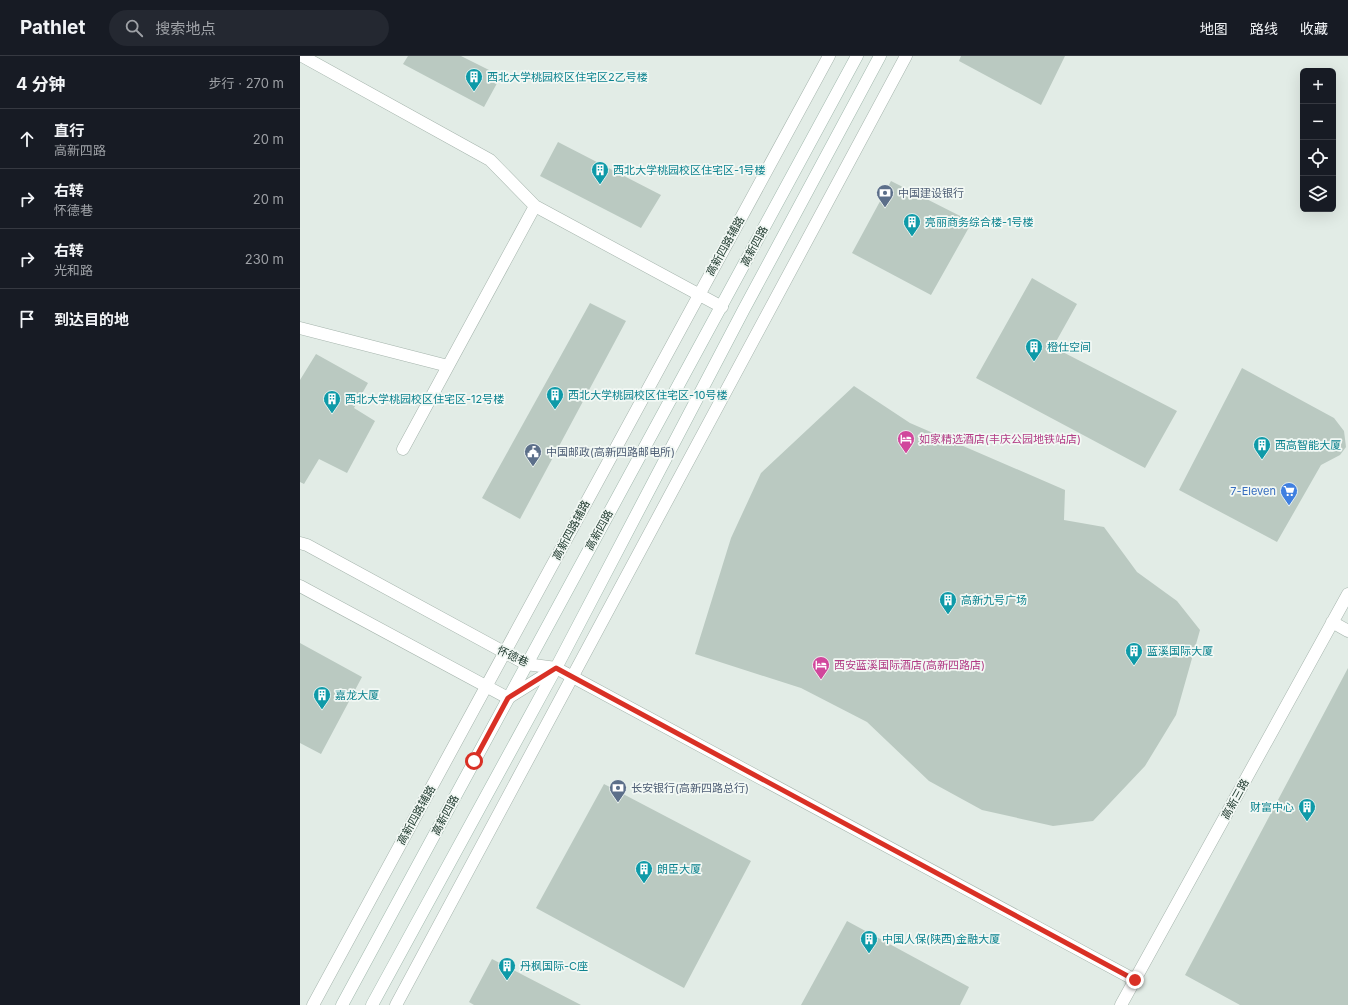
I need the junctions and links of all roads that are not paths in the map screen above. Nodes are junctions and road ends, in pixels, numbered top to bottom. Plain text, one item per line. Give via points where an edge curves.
1 (302, 56) edge
2 (829, 56) edge
3 (857, 56) edge
4 (880, 56) edge
5 (906, 56) edge
6 (535, 206) junction
7 (699, 294) junction
8 (722, 306) junction
9 (300, 328) edge
10 (448, 366) junction
11 (403, 449) dead end
12 (300, 542) edge
13 (300, 586) edge
14 (1348, 594) edge
15 (1332, 622) junction
16 (1348, 631) edge
17 (504, 653) junction
18 (526, 664) junction
19 (556, 668) junction
20 (573, 677) junction
21 (486, 686) junction
22 (508, 698) junction
23 (1135, 980) junction
24 (313, 1005) edge
25 (342, 1005) edge
26 (372, 1005) edge
27 (396, 1005) edge
28 (1122, 1005) edge

1 - 6 street via 490,160
2 - 7 street, 高新四路辅路
3 - 8 street, 高新四路
4 - 19 street, 高新四路
5 - 20 street
6 - 7 street
6 - 10 street
7 - 8 street
7 - 17 street, 高新四路辅路
8 - 18 street, 高新四路
9 - 10 street
10 - 11 street
12 - 17 street, 怀德巷
13 - 21 street
14 - 15 street, 高新三路
15 - 16 street
15 - 23 street, 高新三路
17 - 18 street, 怀德巷
17 - 21 street, 高新四路辅路
18 - 19 street, 怀德巷
18 - 22 street, 高新四路
19 - 20 street
19 - 22 street, 怀德巷
19 - 26 street, 高新四路
20 - 23 street
20 - 27 street
21 - 22 street
21 - 24 street, 高新四路辅路
22 - 25 street, 高新四路
23 - 28 street, 高新三路

